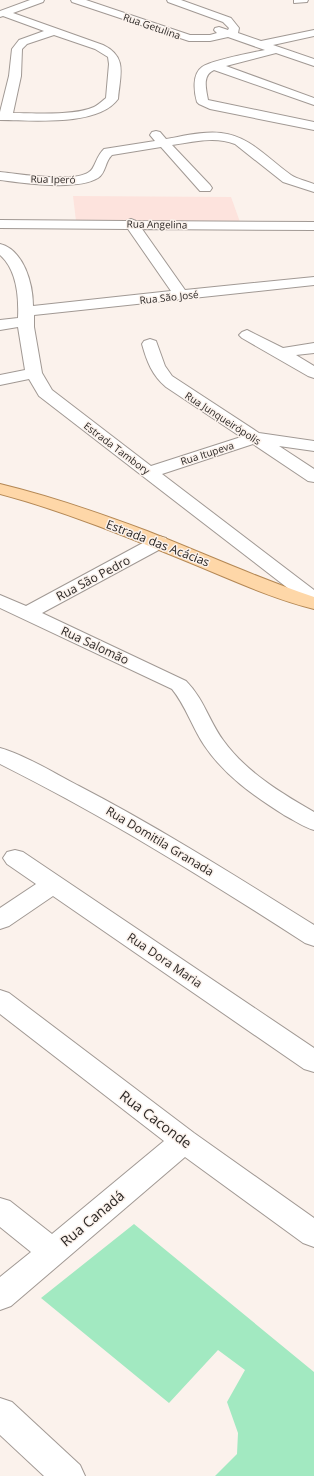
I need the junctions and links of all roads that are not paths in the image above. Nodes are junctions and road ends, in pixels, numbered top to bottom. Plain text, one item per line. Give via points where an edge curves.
1 (39, 0) edge
2 (76, 0) edge
3 (172, 0) edge
4 (1, 13) edge
5 (212, 28) dead end
6 (54, 31) junction
7 (314, 33) edge
8 (230, 34) junction
9 (260, 44) junction
10 (276, 50) junction
11 (314, 63) edge
12 (214, 66) junction
13 (112, 99) junction
14 (314, 102) edge
15 (3, 116) edge
16 (72, 126) dead end
17 (314, 126) edge
18 (159, 139) junction
19 (0, 176) edge
20 (205, 188) dead end
21 (314, 188) edge
22 (131, 223) junction
23 (0, 224) edge
24 (314, 226) edge
25 (0, 248) edge
26 (314, 281) edge
27 (181, 295) junction
28 (25, 316) junction
29 (0, 325) edge
30 (246, 335) dead end
31 (150, 344) dead end
32 (314, 348) edge
33 (281, 353) junction
34 (34, 373) junction
35 (314, 373) edge
36 (0, 380) edge
37 (255, 438) junction
38 (314, 446) edge
39 (149, 472) junction
40 (314, 477) edge
41 (0, 489) edge
42 (158, 542) junction
43 (280, 574) junction
44 (253, 582) junction
45 (314, 599) edge
46 (0, 602) edge
47 (314, 603) edge
48 (28, 613) junction
49 (0, 755) edge
50 (314, 822) edge
51 (15, 858) dead end
52 (53, 884) junction
53 (0, 920) edge
54 (314, 937) edge
55 (0, 1000) edge
56 (314, 1062) edge
57 (184, 1141) junction
58 (0, 1210) edge
59 (314, 1234) edge
60 (52, 1251) junction
61 (0, 1296) edge
62 (0, 1413) edge
63 (68, 1476) edge

1 - 4 street
2 - 8 street, Rua Getulina via 184,37 203,39
3 - 8 street via 227,20 234,28
4 - 6 street
5 - 8 street
6 - 13 street via 110,52 115,60
6 - 15 street via 23,42 17,49 15,76
7 - 9 street
8 - 9 street
9 - 10 street
10 - 11 street
10 - 12 street
12 - 14 street
12 - 17 street via 205,70 200,79 202,99 206,104
13 - 15 street via 104,106 84,114
13 - 16 street via 112,107 108,114
18 - 19 street, Rua Iperó via 108,152 102,156 98,172 84,179 24,179
18 - 20 street
18 - 21 street, Rua Iperó via 228,137 244,144 288,179
22 - 23 street, Rua Angelina
22 - 24 street, Rua Angelina
22 - 27 street
25 - 28 street, Estrada Tambory via 14,260 12,270 26,297
26 - 27 street, Rua São José
27 - 28 street, Rua São José
28 - 29 street, Rua São José
28 - 34 street, Estrada Tambory
30 - 33 street
31 - 37 street, Rua Junqueirópolis via 157,368 163,376
32 - 33 street
33 - 35 street
34 - 36 street
34 - 39 street, Estrada Tambory via 45,393
37 - 38 street, Rua Itupeva
37 - 39 street, Rua Itupeva
37 - 40 street, Rua Junqueirópolis
39 - 43 street, Estrada Tambory
41 - 42 main road, Estrada das Acácias via 35,498
42 - 44 main road, Estrada das Acácias
42 - 48 street, Rua São Pedro
43 - 44 main road via 269,581
43 - 45 street, Estrada Tambory
44 - 47 main road, Estrada das Acácias
46 - 48 street, Rua Salomão
48 - 50 street, Rua Salomão via 174,682 186,693 227,760 246,778
49 - 54 street, Rua Domitila Granada via 117,815
51 - 52 street, Rua Dora Maria
52 - 53 street
52 - 56 street, Rua Dora Maria
55 - 57 street, Rua Caconde
57 - 59 street, Rua Caconde
57 - 60 street, Rua Canadá
58 - 60 street
60 - 61 street, Rua Canadá
62 - 63 street

